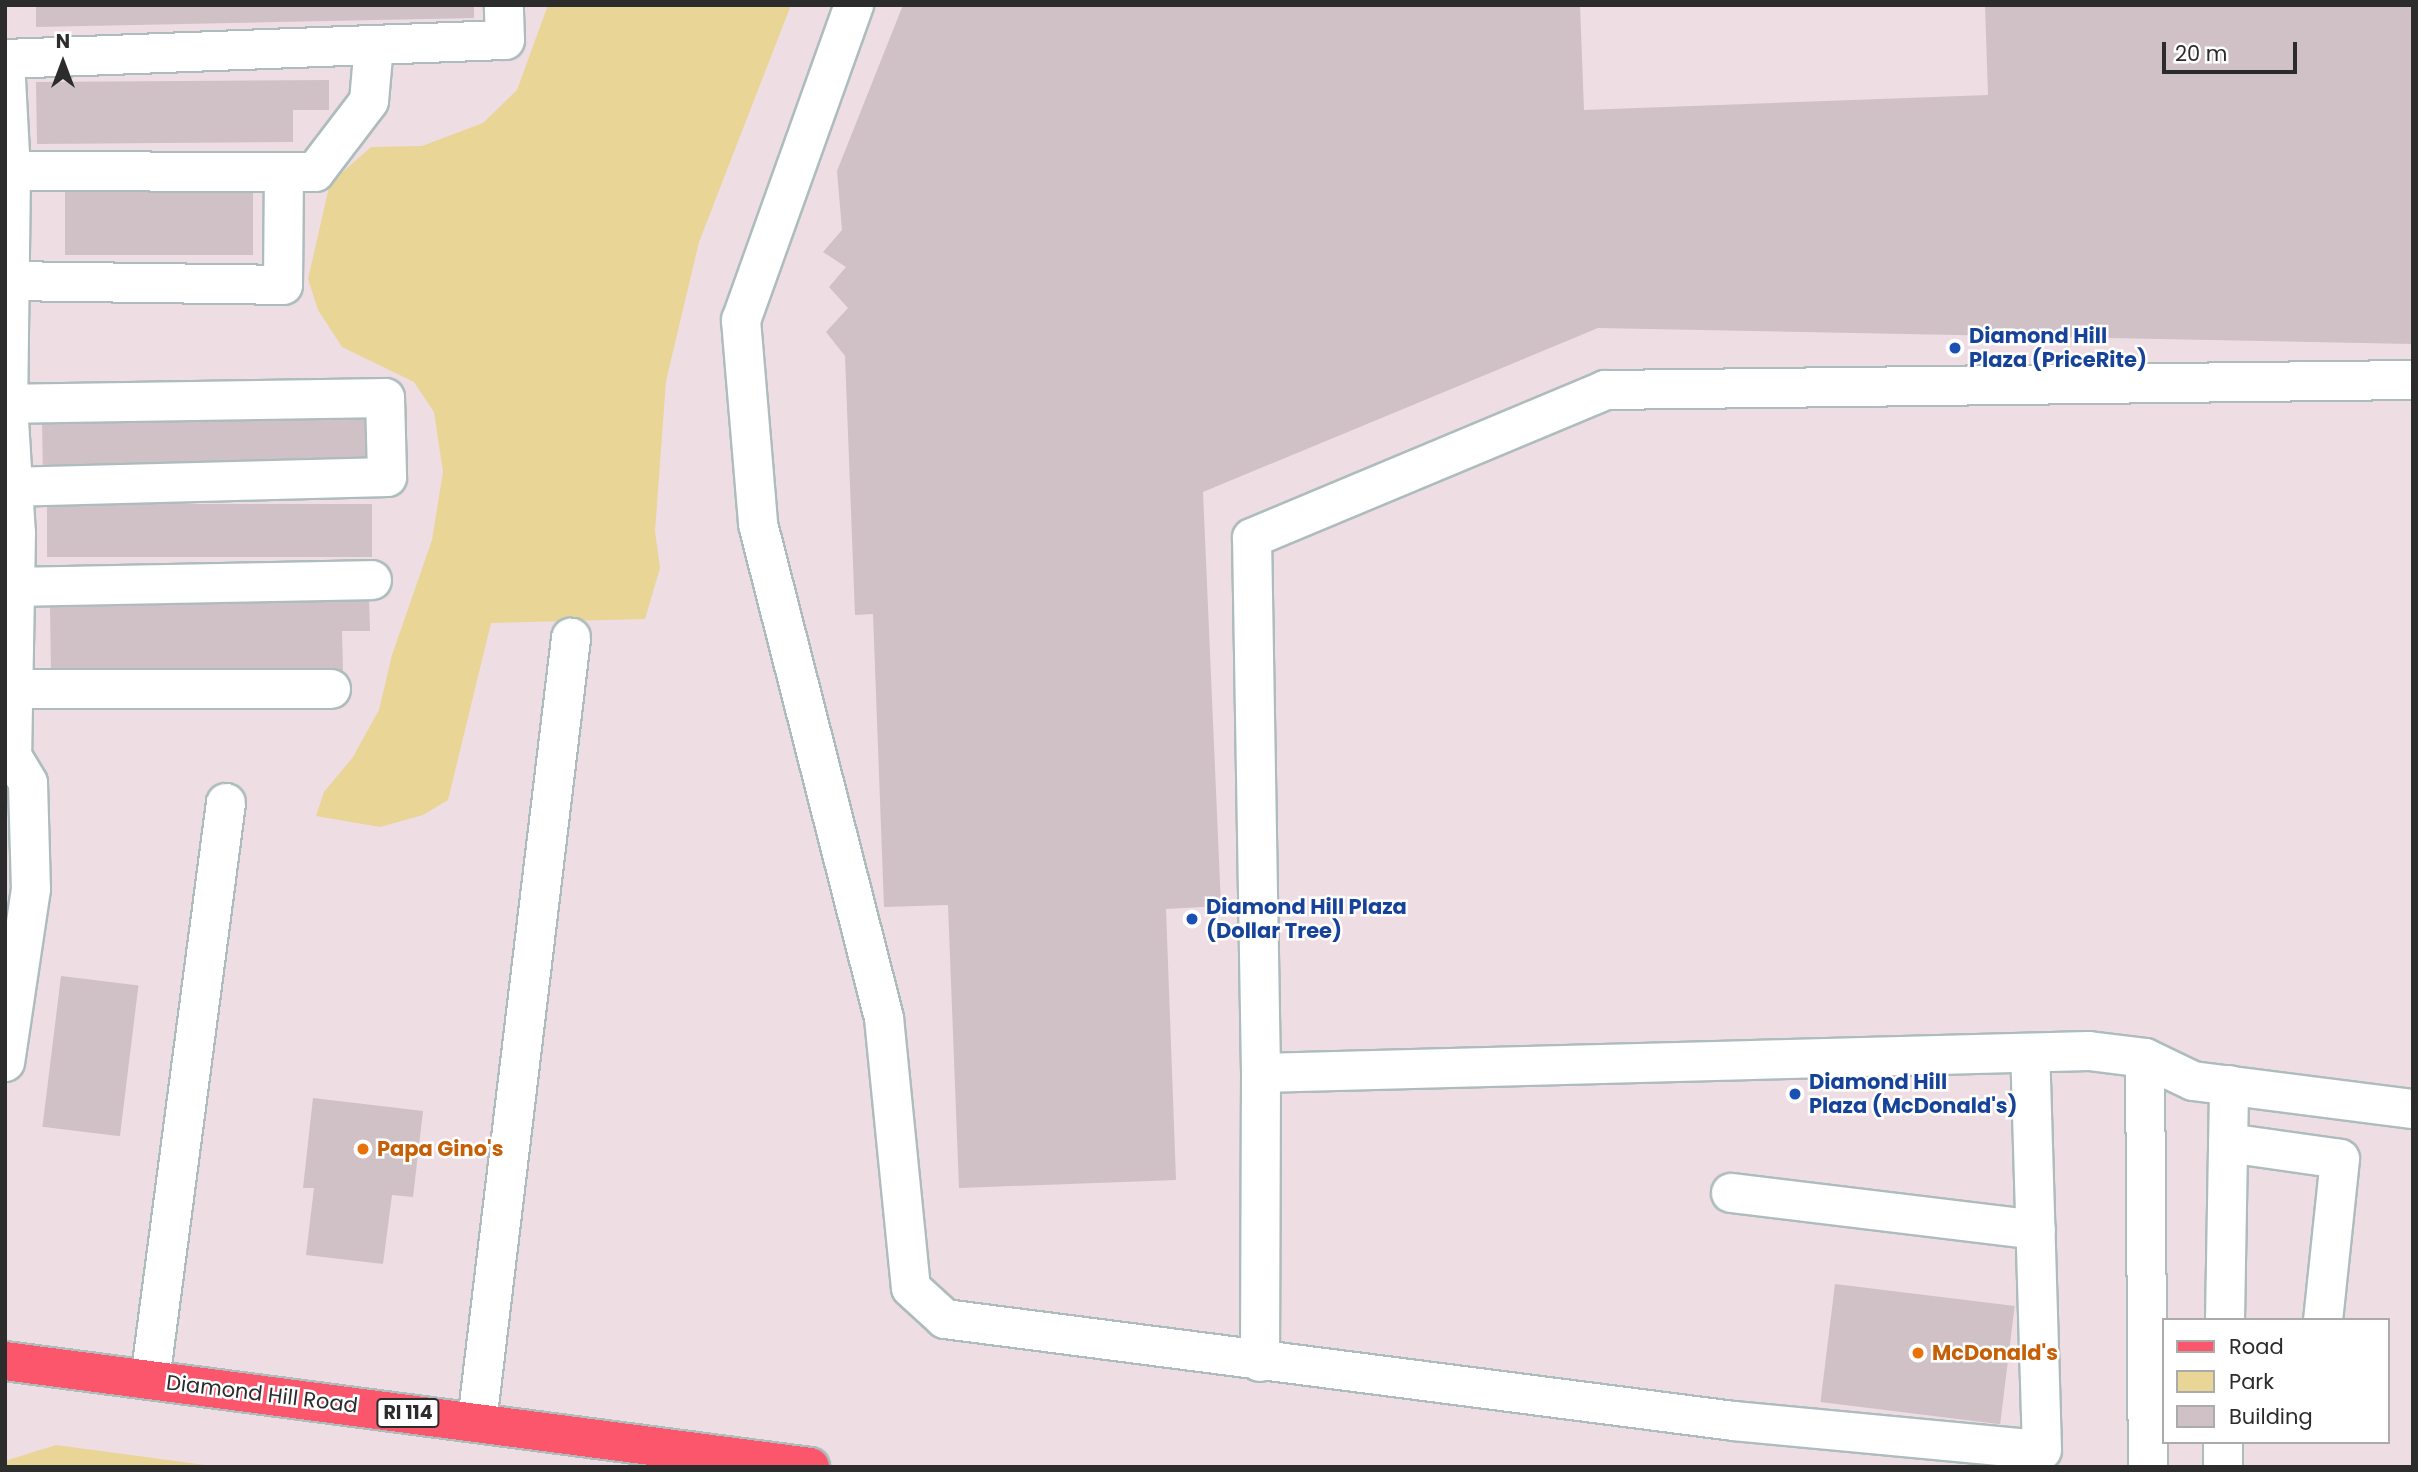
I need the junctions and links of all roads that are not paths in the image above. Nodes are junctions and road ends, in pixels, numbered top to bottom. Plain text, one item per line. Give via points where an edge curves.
1 (504, 5) edge
2 (855, 5) edge
3 (374, 45) junction
4 (5, 60) edge
5 (8, 171) edge
6 (284, 172) junction
7 (8, 281) edge
8 (2413, 380) edge
9 (7, 404) edge
10 (15, 487) junction
11 (372, 580) dead end
12 (15, 587) junction
13 (571, 638) dead end
14 (331, 689) dead end
15 (13, 690) junction
16 (9, 756) edge
17 (226, 803) dead end
18 (2030, 1053) junction
19 (6, 1055) edge
20 (2145, 1058) junction
21 (1261, 1073) junction
22 (2229, 1085) junction
23 (2413, 1109) edge
24 (2228, 1143) junction
25 (1731, 1193) dead end
26 (2036, 1230) junction
27 (2225, 1318) edge
28 (2323, 1318) edge
29 (5, 1361) edge
30 (1260, 1362) junction
31 (150, 1380) junction
32 (477, 1422) junction
33 (2223, 1444) edge
34 (810, 1467) edge
35 (2148, 1467) edge
36 (2223, 1467) edge

1 - 3 lane via 505,40
2 - 30 lane via 741,320 758,524 884,1017 911,1288 945,1320
3 - 4 lane
3 - 6 lane via 369,101 315,172
4 - 5 lane
5 - 6 lane
5 - 7 lane
6 - 7 lane via 283,285
7 - 9 lane
8 - 21 lane via 1605,390 1252,538
9 - 10 lane
9 - 10 lane via 385,398 387,477
10 - 12 lane
11 - 12 lane
12 - 15 lane
13 - 32 lane
14 - 15 lane
15 - 16 lane
16 - 19 lane via 28,783 31,888
17 - 31 lane
18 - 20 lane via 2088,1051
18 - 21 lane
18 - 26 lane
20 - 22 lane via 2193,1081
20 - 35 lane
21 - 30 lane
22 - 23 lane
22 - 24 lane
24 - 27 lane
24 - 28 lane via 2340,1159
25 - 26 lane
26 - 30 lane via 2042,1450 1734,1421
29 - 31 main road, Diamond Hill Road / RI 114
31 - 32 main road, Diamond Hill Road / RI 114
32 - 34 main road, Diamond Hill Road / RI 114
33 - 36 lane

